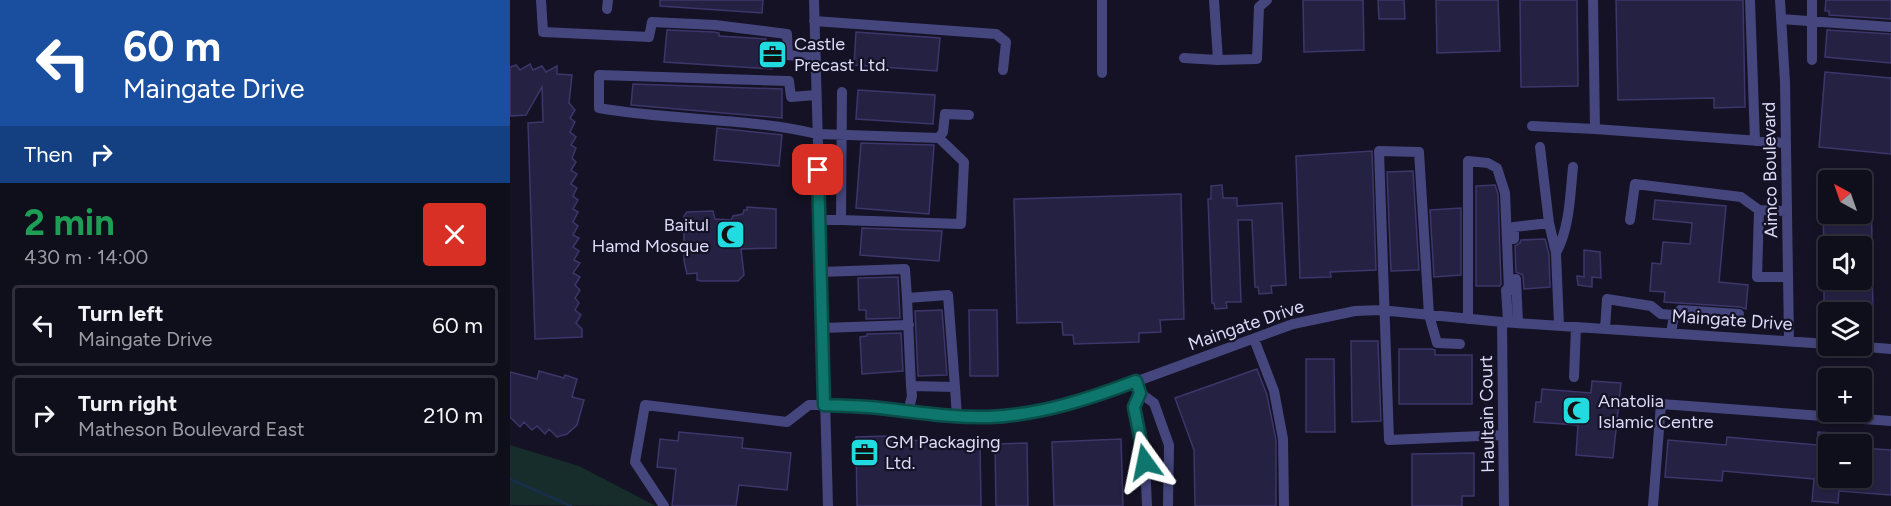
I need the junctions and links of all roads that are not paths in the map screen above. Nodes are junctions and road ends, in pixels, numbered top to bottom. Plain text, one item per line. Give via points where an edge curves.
1 (542, 0) edge
2 (814, 0) edge
3 (1102, 0) edge
4 (1214, 0) edge
5 (1267, 0) edge
6 (1593, 0) edge
7 (1750, 0) edge
8 (1780, 0) edge
9 (1812, 0) edge
10 (1781, 19) junction
11 (814, 21) junction
12 (1811, 21) junction
13 (1891, 27) edge
14 (816, 58) junction
15 (1184, 58) dead end
16 (1218, 60) junction
17 (1812, 60) dead end
18 (1003, 70) dead end
19 (1102, 73) dead end
20 (842, 92) dead end
21 (816, 95) junction
22 (969, 115) dead end
23 (1532, 126) dead end
24 (1594, 129) junction
25 (817, 134) junction
26 (841, 134) junction
27 (939, 138) junction
28 (1755, 141) junction
29 (1786, 143) junction
30 (1540, 147) dead end
31 (1573, 167) dead end
32 (1759, 210) junction
33 (1787, 212) junction
34 (819, 220) junction
35 (841, 220) junction
36 (1630, 220) dead end
37 (1549, 223) junction
38 (1556, 253) junction
39 (821, 272) junction
40 (1788, 277) junction
41 (1513, 290) junction
42 (907, 298) junction
43 (1385, 311) junction
44 (1739, 314) dead end
45 (1429, 315) junction
46 (1674, 315) junction
47 (1468, 319) junction
48 (1509, 322) junction
49 (909, 325) junction
50 (1559, 325) junction
51 (1576, 327) junction
52 (822, 328) junction
53 (1605, 328) junction
54 (1671, 333) junction
55 (1254, 339) junction
56 (1789, 340) junction
57 (1818, 343) edge
58 (1460, 344) dead end
59 (1872, 347) edge
60 (1891, 349) edge
61 (1574, 377) dead end
62 (1136, 381) junction
63 (911, 386) junction
64 (955, 387) junction
65 (1140, 393) junction
66 (824, 405) junction
67 (908, 412) junction
68 (957, 417) junction
69 (1891, 421) edge
70 (1503, 435) junction
71 (664, 506) edge
72 (828, 506) edge
73 (1147, 506) edge
74 (1168, 506) edge
75 (1284, 506) edge
76 (1504, 506) edge
77 (1653, 506) edge

1 - 14 street via 543,32 650,37 652,22 715,25 787,34 788,55
2 - 11 street
3 - 19 street
4 - 16 street
5 - 16 street via 1259,7 1257,60
6 - 24 street
7 - 28 street
8 - 10 street, Aimco Boulevard
9 - 12 street
10 - 12 street
10 - 29 street, Aimco Boulevard
11 - 14 street
11 - 18 street via 996,34 1006,42
12 - 13 street
12 - 17 street
14 - 21 street
15 - 16 street
20 - 26 street
21 - 25 street
21 - 25 street via 791,97 789,81 598,75 599,108
22 - 27 street via 945,114
23 - 24 street
24 - 28 street
25 - 26 street
25 - 34 street
26 - 27 street
26 - 35 street
27 - 35 street via 964,162 961,224
28 - 29 street
29 - 33 street, Aimco Boulevard
30 - 37 street
31 - 38 street via 1568,214
32 - 33 street
32 - 36 street via 1741,197 1635,184
32 - 40 street via 1757,277
33 - 40 street, Aimco Boulevard
34 - 35 street
34 - 39 street
37 - 38 street
37 - 41 street via 1514,227
38 - 50 street
39 - 42 street via 905,269
39 - 52 street
40 - 56 street, Aimco Boulevard
41 - 47 street via 1505,193 1497,168 1488,162 1468,161
41 - 48 street, Haultain Court
42 - 49 street
42 - 64 street via 948,295
43 - 45 street, Maingate Drive
43 - 45 street via 1379,151 1419,152
43 - 55 street, Maingate Drive via 1323,317
43 - 70 street via 1389,440
44 - 46 street via 1680,310
45 - 47 street, Maingate Drive
45 - 58 street via 1437,343
46 - 53 street via 1661,314 1651,306 1607,299
46 - 54 street
47 - 48 street, Maingate Drive
48 - 50 street, Maingate Drive
48 - 70 street, Haultain Court
49 - 52 street
49 - 63 street
50 - 51 street, Maingate Drive
51 - 53 street, Maingate Drive
51 - 61 street
52 - 66 street
53 - 54 street, Maingate Drive
54 - 56 street, Maingate Drive
55 - 62 street, Maingate Drive
55 - 75 street via 1274,391 1283,439
56 - 57 street, Maingate Drive
59 - 60 street
62 - 65 street
62 - 68 street, Maingate Drive via 1086,400 1040,411
63 - 64 street
63 - 67 street
64 - 68 street
65 - 73 street via 1134,407 1145,462
65 - 74 street via 1154,403 1169,445
66 - 67 street, Maingate Drive
66 - 71 street via 809,405 787,422 645,405 634,462
66 - 72 street
67 - 68 street, Maingate Drive
69 - 77 street via 1661,404
70 - 76 street, Haultain Court

